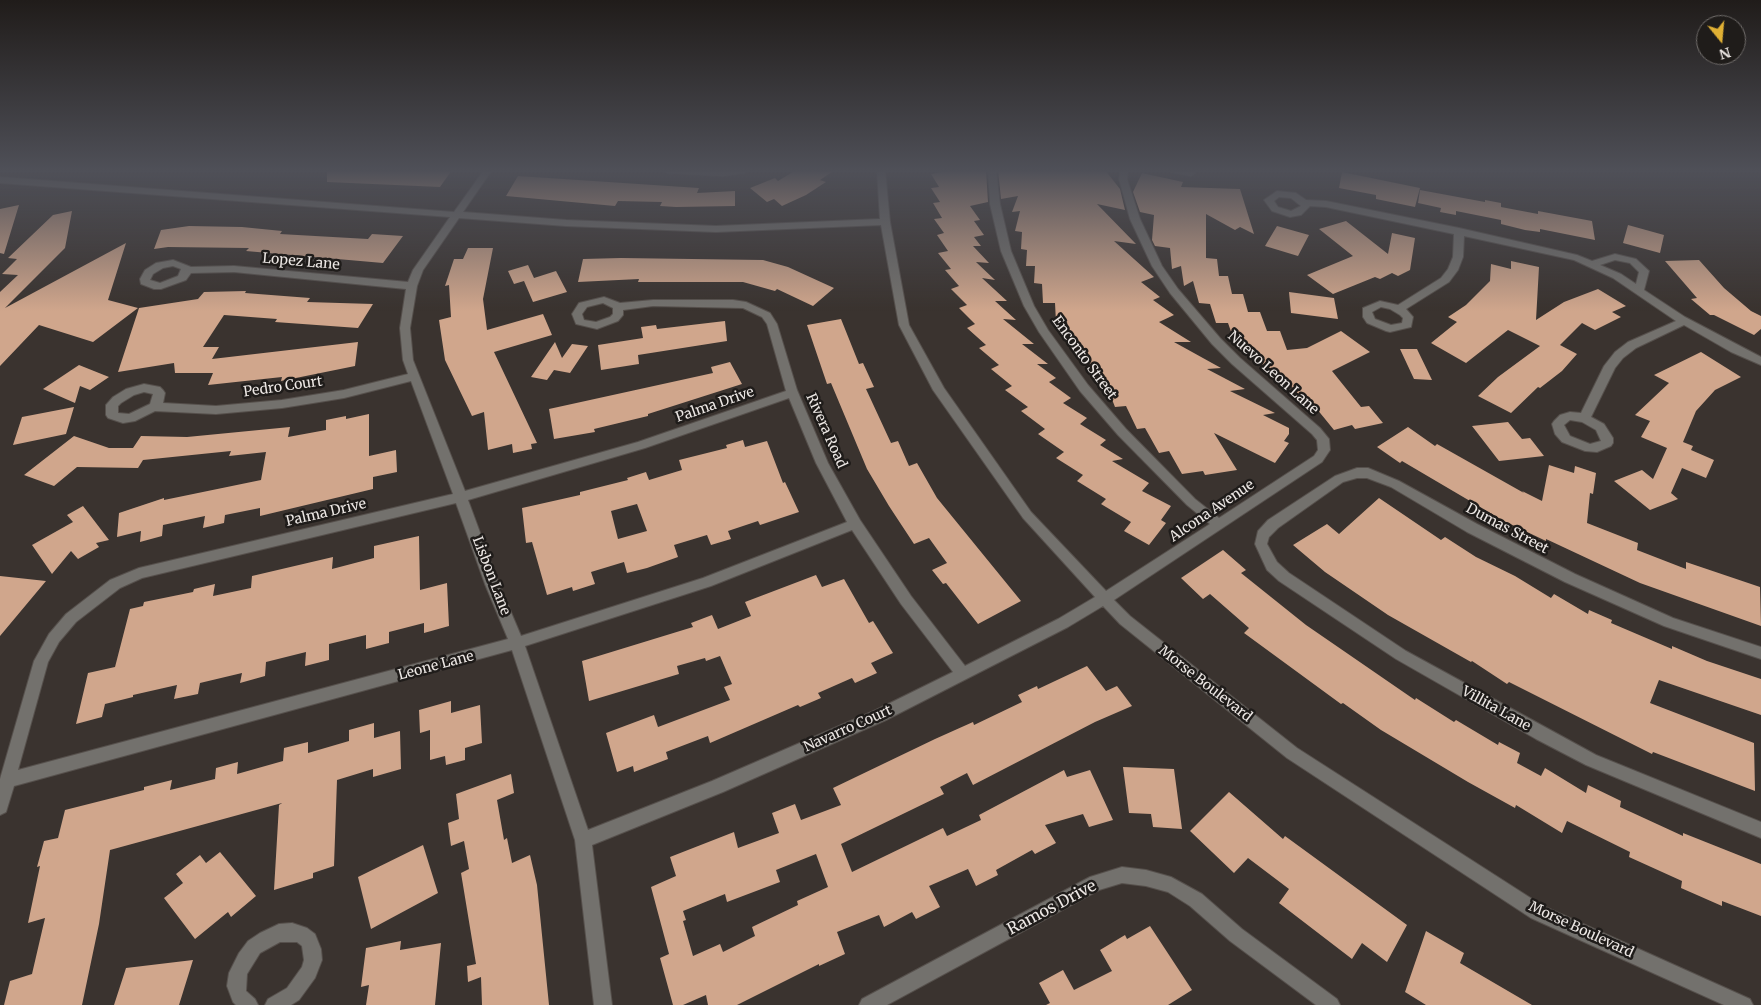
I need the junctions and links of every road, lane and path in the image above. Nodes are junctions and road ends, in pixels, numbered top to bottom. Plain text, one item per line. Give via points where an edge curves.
1 (456, 217) edge
2 (483, 217) edge
3 (886, 217) edge
4 (997, 217) edge
5 (1134, 217) edge
6 (1390, 217) edge
7 (886, 222) junction
8 (1459, 231) junction
9 (1592, 264) junction
10 (187, 270) dead end
11 (412, 286) junction
12 (1639, 290) junction
13 (618, 307) dead end
14 (1399, 309) dead end
15 (1684, 321) junction
16 (1761, 361) edge
17 (413, 377) junction
18 (792, 393) junction
19 (154, 407) dead end
20 (1585, 418) dead end
21 (1323, 439) joint
22 (461, 497) junction
23 (855, 524) junction
24 (1219, 525) junction
25 (1261, 544) joint
26 (1104, 600) junction
27 (517, 643) junction
28 (1761, 653) edge
29 (963, 674) junction
30 (8, 780) junction
31 (0, 807) edge
32 (1761, 830) edge
33 (583, 840) junction
34 (249, 1005) edge
35 (274, 1005) edge
36 (604, 1005) edge
37 (868, 1005) edge
38 (1331, 1005) edge
39 (1744, 1005) edge

1 - 11 street, Lisbon Lane via 418,270
2 - 7 street via 716,229
3 - 7 street, Morse Boulevard
4 - 24 street, Enconto Street via 1006,251 1030,306 1044,332 1084,388 1122,432 1191,502
5 - 21 street, Nuevo Leon Lane via 1154,260 1174,291 1236,361 1304,418
6 - 8 street
7 - 26 street, Morse Boulevard via 904,325 939,390 1027,516
8 - 9 street via 1551,251
8 - 14 street via 1458,257 1449,275
9 - 12 street
9 - 12 street via 1616,257 1633,261 1644,271
10 - 11 street, Lopez Lane via 234,270
11 - 17 street, Lisbon Lane via 405,328
12 - 15 street
13 - 18 street, Rivera Road via 653,303 734,303 758,310 772,324
15 - 16 street
15 - 20 street via 1650,335 1619,355 1610,366
17 - 19 street, Pedro Court via 344,394 282,404 216,410
17 - 22 street, Lisbon Lane
18 - 22 street, Palma Drive via 641,446
18 - 23 street, Rivera Road via 822,463
21 - 24 street, Alcona Avenue via 1324,450 1318,458
22 - 27 street, Lisbon Lane
22 - 30 street, Palma Drive via 139,573 115,584 71,618 41,660
23 - 27 street, Leone Lane via 690,588
23 - 29 street, Rivera Road via 906,600
24 - 26 street, Alcona Avenue
25 - 28 street, Dumas Street via 1263,535 1273,524 1339,479 1368,472 1570,578 1669,622
25 - 32 street, Villita Lane via 1272,566 1284,577 1400,655 1592,760
26 - 29 street, Navarro Court
26 - 39 street, Morse Boulevard via 1292,753 1537,912
27 - 30 street, Leone Lane
27 - 33 street, Lisbon Lane
29 - 33 street, Navarro Court via 872,719 717,787
30 - 31 street, Palma Drive
33 - 36 street, Lisbon Lane
34 - 35 street via 239,996 236,986 244,959 266,938 279,933 302,934 312,949 310,972 293,994
37 - 38 street, Ramos Drive via 1096,882 1122,875 1171,885 1196,900 1236,935

